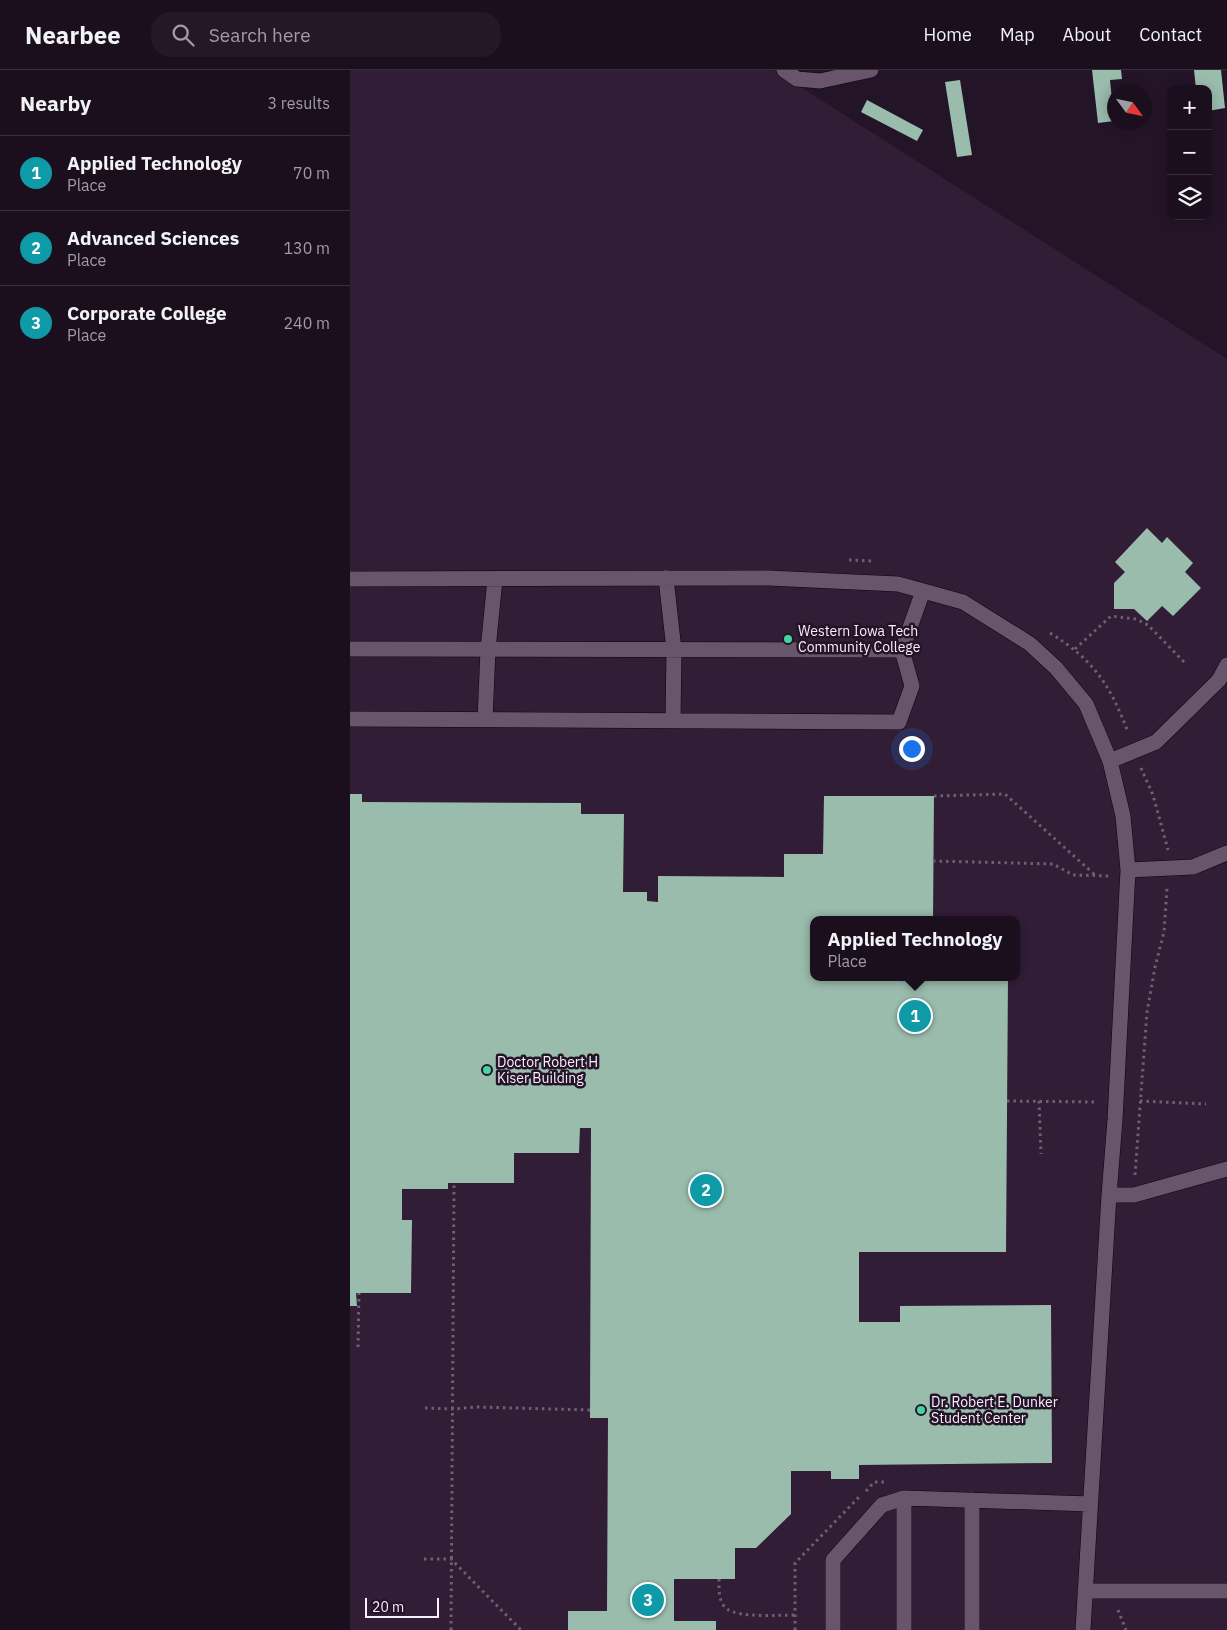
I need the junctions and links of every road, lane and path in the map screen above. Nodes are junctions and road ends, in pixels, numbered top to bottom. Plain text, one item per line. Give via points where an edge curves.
1 (784, 70) edge
2 (871, 70) edge
3 (846, 560) dead end
4 (874, 561) dead end
5 (350, 578) edge
6 (666, 578) junction
7 (495, 579) junction
8 (923, 591) junction
9 (1045, 630) dead end
10 (1075, 649) junction
11 (350, 650) edge
12 (488, 650) junction
13 (674, 650) junction
14 (902, 650) junction
15 (1184, 662) dead end
16 (1227, 665) edge
17 (350, 718) edge
18 (485, 719) junction
19 (673, 720) junction
20 (1135, 752) junction
21 (1110, 761) junction
22 (934, 796) dead end
23 (1227, 853) edge
24 (933, 861) dead end
25 (1168, 868) junction
26 (1128, 873) junction
27 (1095, 875) junction
28 (1039, 1101) dead end
29 (1041, 1154) dead end
30 (1227, 1169) edge
31 (454, 1183) dead end
32 (1109, 1195) junction
33 (1134, 1195) junction
34 (359, 1293) dead end
35 (358, 1347) dead end
36 (425, 1408) dead end
37 (454, 1409) junction
38 (590, 1410) dead end
39 (904, 1498) junction
40 (972, 1500) junction
41 (1090, 1504) junction
42 (451, 1558) junction
43 (424, 1560) dead end
44 (719, 1579) dead end
45 (1085, 1591) junction
46 (1109, 1591) junction
47 (1227, 1591) edge
48 (795, 1615) dead end
49 (451, 1630) edge
50 (521, 1630) edge
51 (833, 1630) edge
52 (904, 1630) edge
53 (972, 1630) edge
54 (1083, 1630) edge
55 (1126, 1630) edge

1 - 2 street via 797,79 820,81
3 - 4 path
5 - 7 street
6 - 7 street
6 - 8 street via 868,582 898,584
6 - 13 street
7 - 12 street
8 - 14 street
8 - 21 street via 962,602 1030,644 1056,668 1086,704
9 - 10 path
10 - 15 path via 1111,616 1136,619 1148,626
10 - 20 path via 1094,666 1111,692
11 - 12 street
12 - 13 street
12 - 18 street
13 - 14 street
13 - 19 street
14 - 19 street via 912,686 899,722
16 - 20 street via 1219,680 1156,742
17 - 18 street
18 - 19 street
20 - 21 street
20 - 25 path via 1153,795 1168,848
21 - 26 street via 1123,816
22 - 27 path via 1004,794
23 - 25 street via 1193,867
24 - 27 path via 1053,864 1073,875
25 - 26 street
25 - 33 path via 1164,932 1154,967 1147,1012
26 - 27 path
26 - 32 street
28 - 29 path
30 - 33 street
31 - 37 path
32 - 33 street
32 - 41 street
34 - 35 path
36 - 37 path
37 - 38 path
37 - 42 path
39 - 40 street
39 - 51 street via 882,1504 833,1560
39 - 52 street
40 - 41 street
40 - 53 street
41 - 45 street
42 - 43 path
42 - 49 path
42 - 50 path
44 - 48 path via 719,1597 727,1609 743,1615
45 - 46 street
45 - 54 street
46 - 47 street
46 - 55 path

